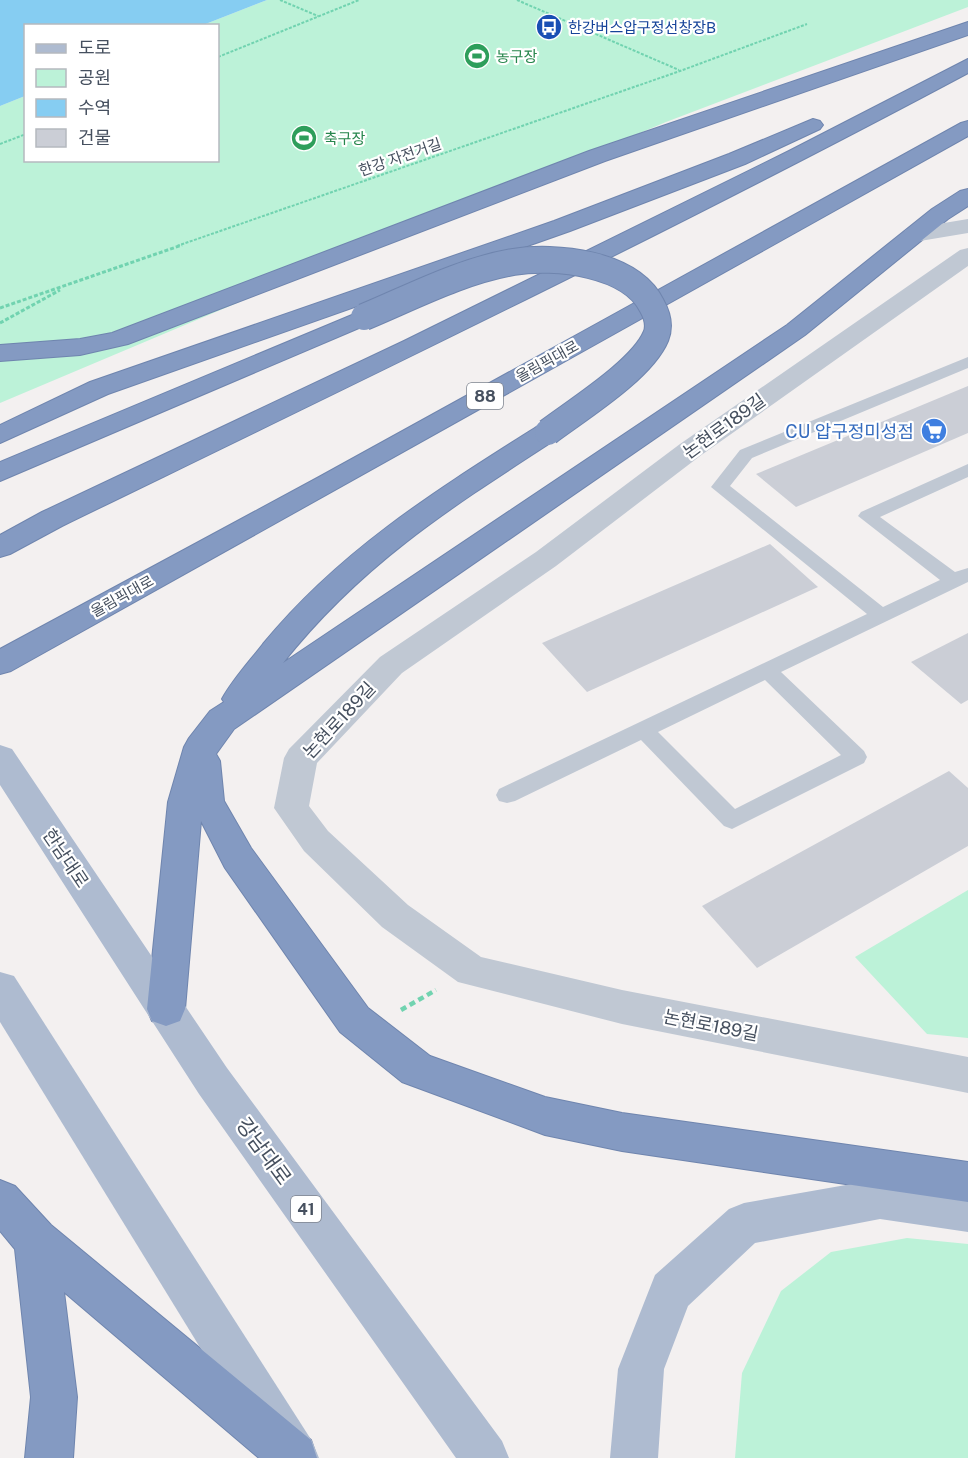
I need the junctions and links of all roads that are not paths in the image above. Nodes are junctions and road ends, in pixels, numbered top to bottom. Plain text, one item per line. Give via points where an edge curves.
1 (968, 28) edge
2 (968, 64) edge
3 (900, 99) junction
4 (968, 127) edge
5 (968, 196) edge
6 (968, 226) edge
7 (914, 235) junction
8 (968, 255) edge
9 (0, 353) edge
10 (968, 362) edge
11 (0, 435) edge
12 (968, 470) edge
13 (0, 472) edge
14 (0, 547) edge
15 (961, 577) edge
16 (881, 615) junction
17 (0, 663) edge
18 (768, 671) junction
19 (644, 730) junction
20 (212, 734) junction
21 (0, 758) edge
22 (507, 795) dead end
23 (132, 957) joint
24 (9, 1003) edge
25 (166, 1009) junction
26 (968, 1075) edge
27 (968, 1182) edge
28 (0, 1200) edge
29 (968, 1211) edge
30 (36, 1240) junction
31 (49, 1458) edge
32 (294, 1458) edge
33 (485, 1458) edge
34 (634, 1458) edge

1 - 9 highway via 597,156 119,339 80,347
2 - 3 highway
3 - 11 highway via 839,113 736,159 562,226 99,388
3 - 14 highway via 787,161
4 - 17 highway, 올림픽대로 / 88
5 - 7 highway
6 - 7 street
7 - 20 highway via 796,330
8 - 26 street, 논현로189길 via 690,450 546,560 391,665 301,758 291,808 316,841 395,916 471,971 622,1007
10 - 16 lane via 746,454 720,488
12 - 15 lane via 867,516
13 - 20 highway, bridge via 488,268 544,260 596,267 639,288 654,306 656,338 638,362 548,432 414,520 358,564 267,660
15 - 16 lane
16 - 18 lane
18 - 19 lane
18 - 19 lane via 856,757 732,820
19 - 22 lane
20 - 25 highway via 185,802
20 - 27 highway via 207,801 238,858 354,1020 416,1070 545,1116 622,1132
21 - 23 main road, 한남대로 / 41
23 - 25 main road, 강남대로 / 41
24 - 32 main road
25 - 33 main road, 강남대로 / 41 via 213,1081
28 - 30 highway
29 - 34 main road via 880,1199 744,1224 671,1291 641,1369
30 - 31 highway via 54,1397
30 - 32 highway

